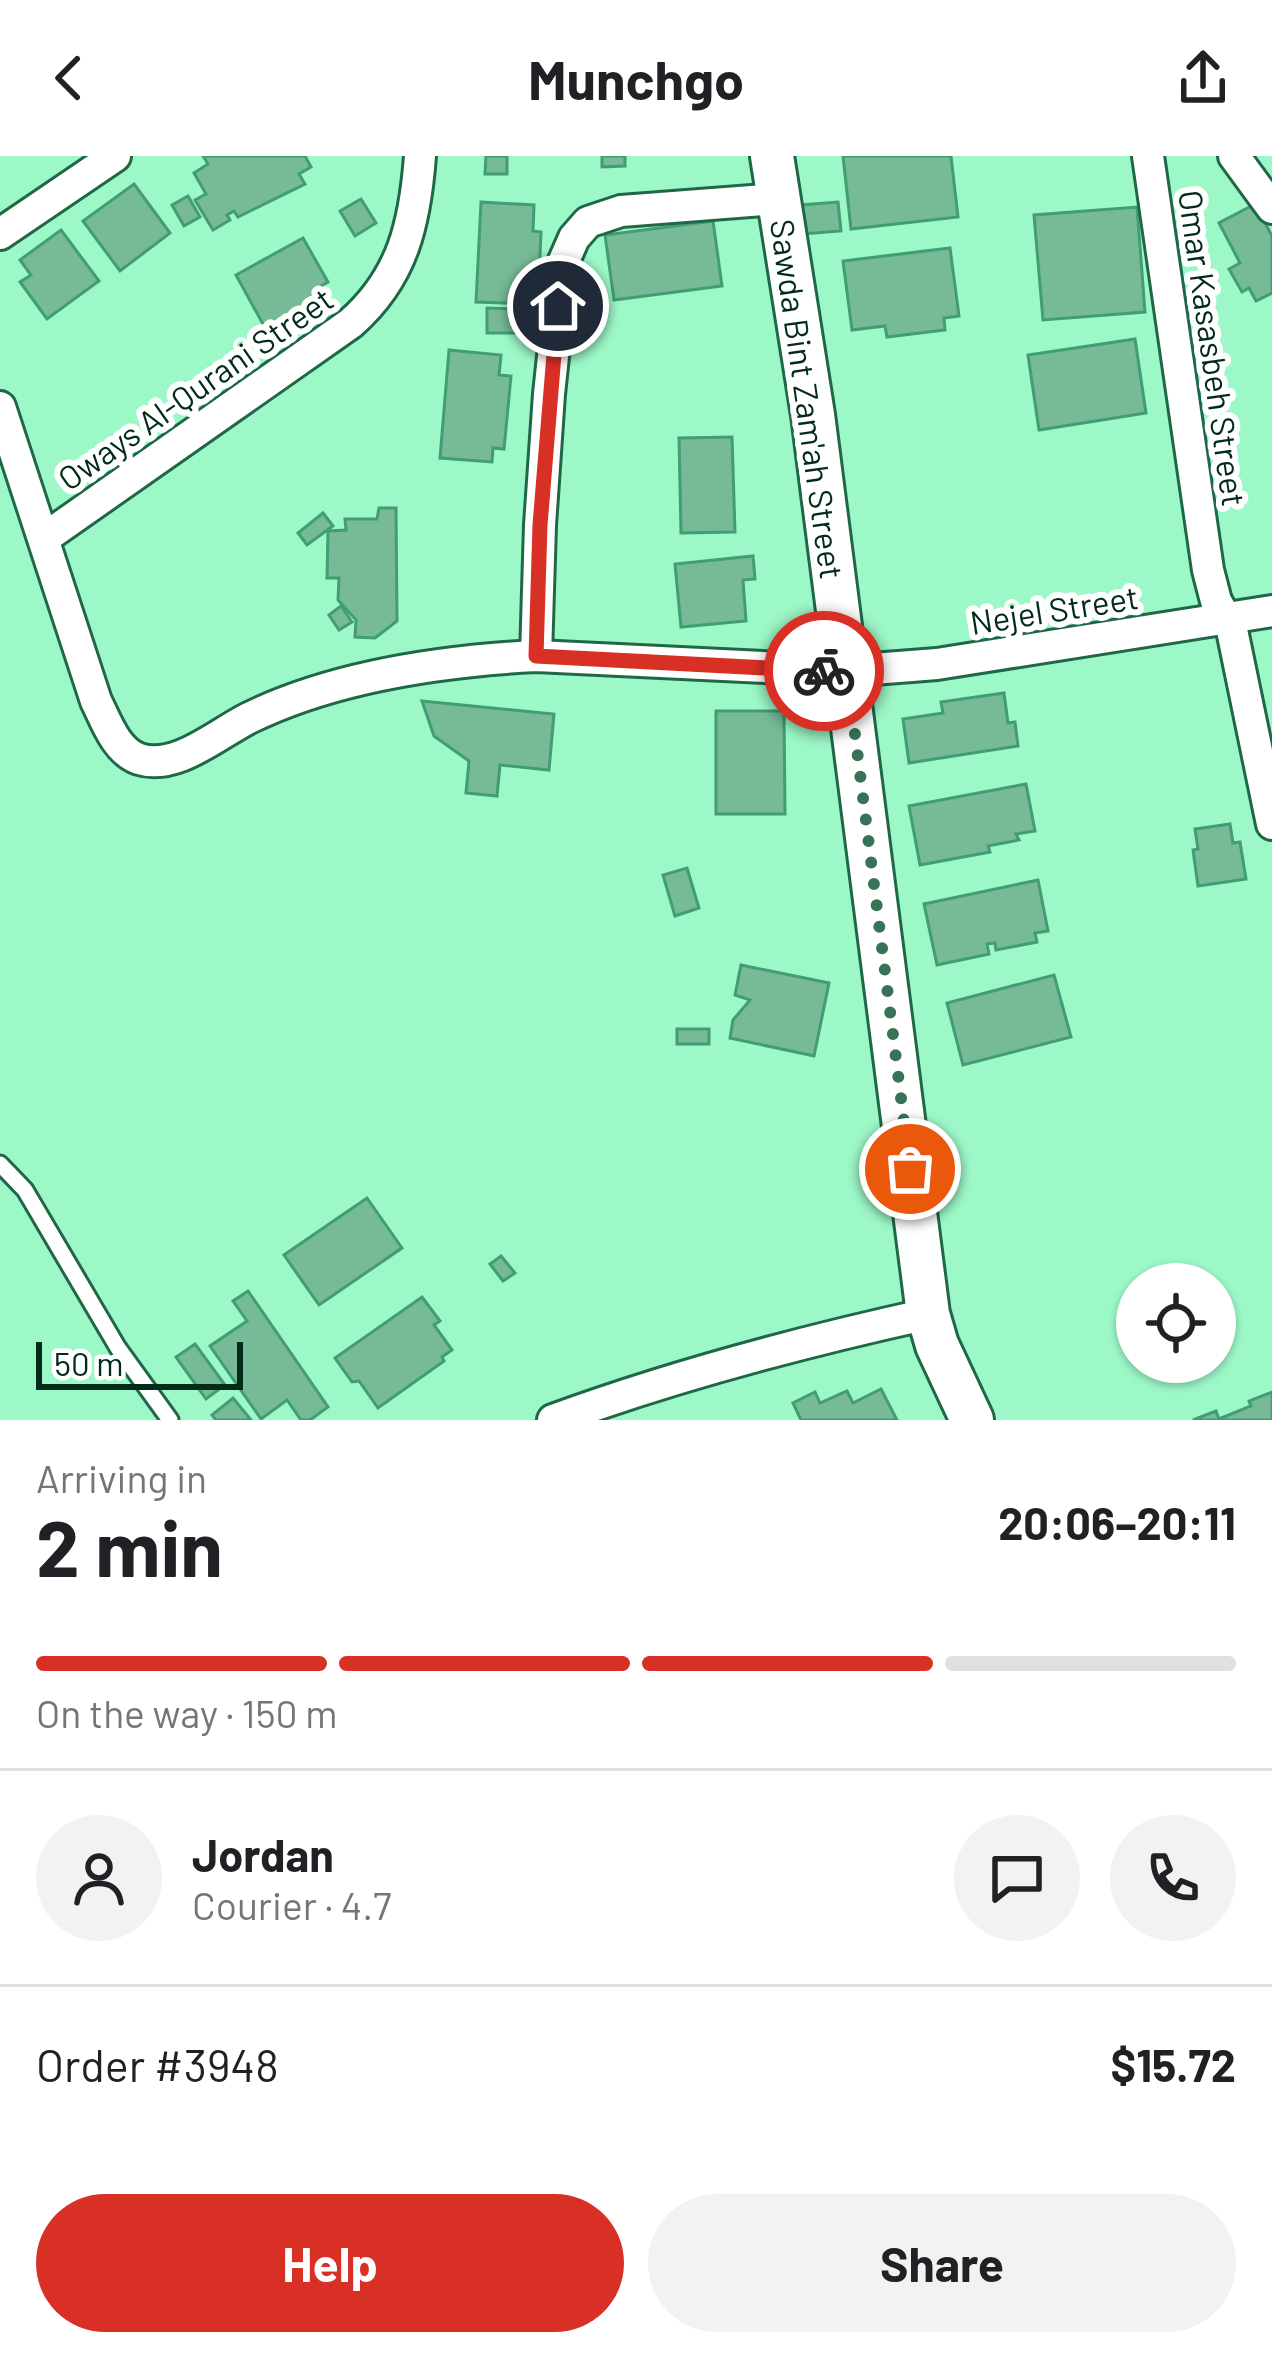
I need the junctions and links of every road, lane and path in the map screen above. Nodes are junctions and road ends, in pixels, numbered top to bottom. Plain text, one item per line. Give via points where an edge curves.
1 (115, 156) edge
2 (420, 156) edge
3 (772, 156) edge
4 (1148, 156) edge
5 (1234, 156) edge
6 (778, 199) junction
7 (1272, 208) edge
8 (0, 234) edge
9 (0, 407) edge
10 (46, 537) junction
11 (1272, 611) edge
12 (1225, 619) junction
13 (536, 656) junction
14 (847, 671) junction
15 (1272, 824) edge
16 (0, 1164) edge
17 (928, 1314) junction
18 (568, 1418) edge
19 (170, 1420) edge
20 (972, 1420) edge

1 - 8 street
2 - 10 street, Oways Al-Qurani Street via 410,231 378,300
3 - 6 street, Sawda Bint Zam'ah Street
4 - 12 street, Omar Kasasbeh Street via 1208,570
5 - 7 street
6 - 13 street via 621,212 588,222 574,238 562,262 549,394
6 - 14 street, Sawda Bint Zam'ah Street
9 - 10 street
10 - 13 street, Nejel Street via 96,701 115,738 141,760 188,752 252,717 361,681
11 - 12 street, Nejel Street
12 - 14 street, Nejel Street
12 - 15 street, Omar Kasasbeh Street
13 - 14 street, Nejel Street
14 - 17 street, Sawda Bint Zam'ah Street
16 - 19 lane via 25,1190
17 - 18 street via 715,1366
17 - 20 street, Sawda Bint Zam'ah Street

